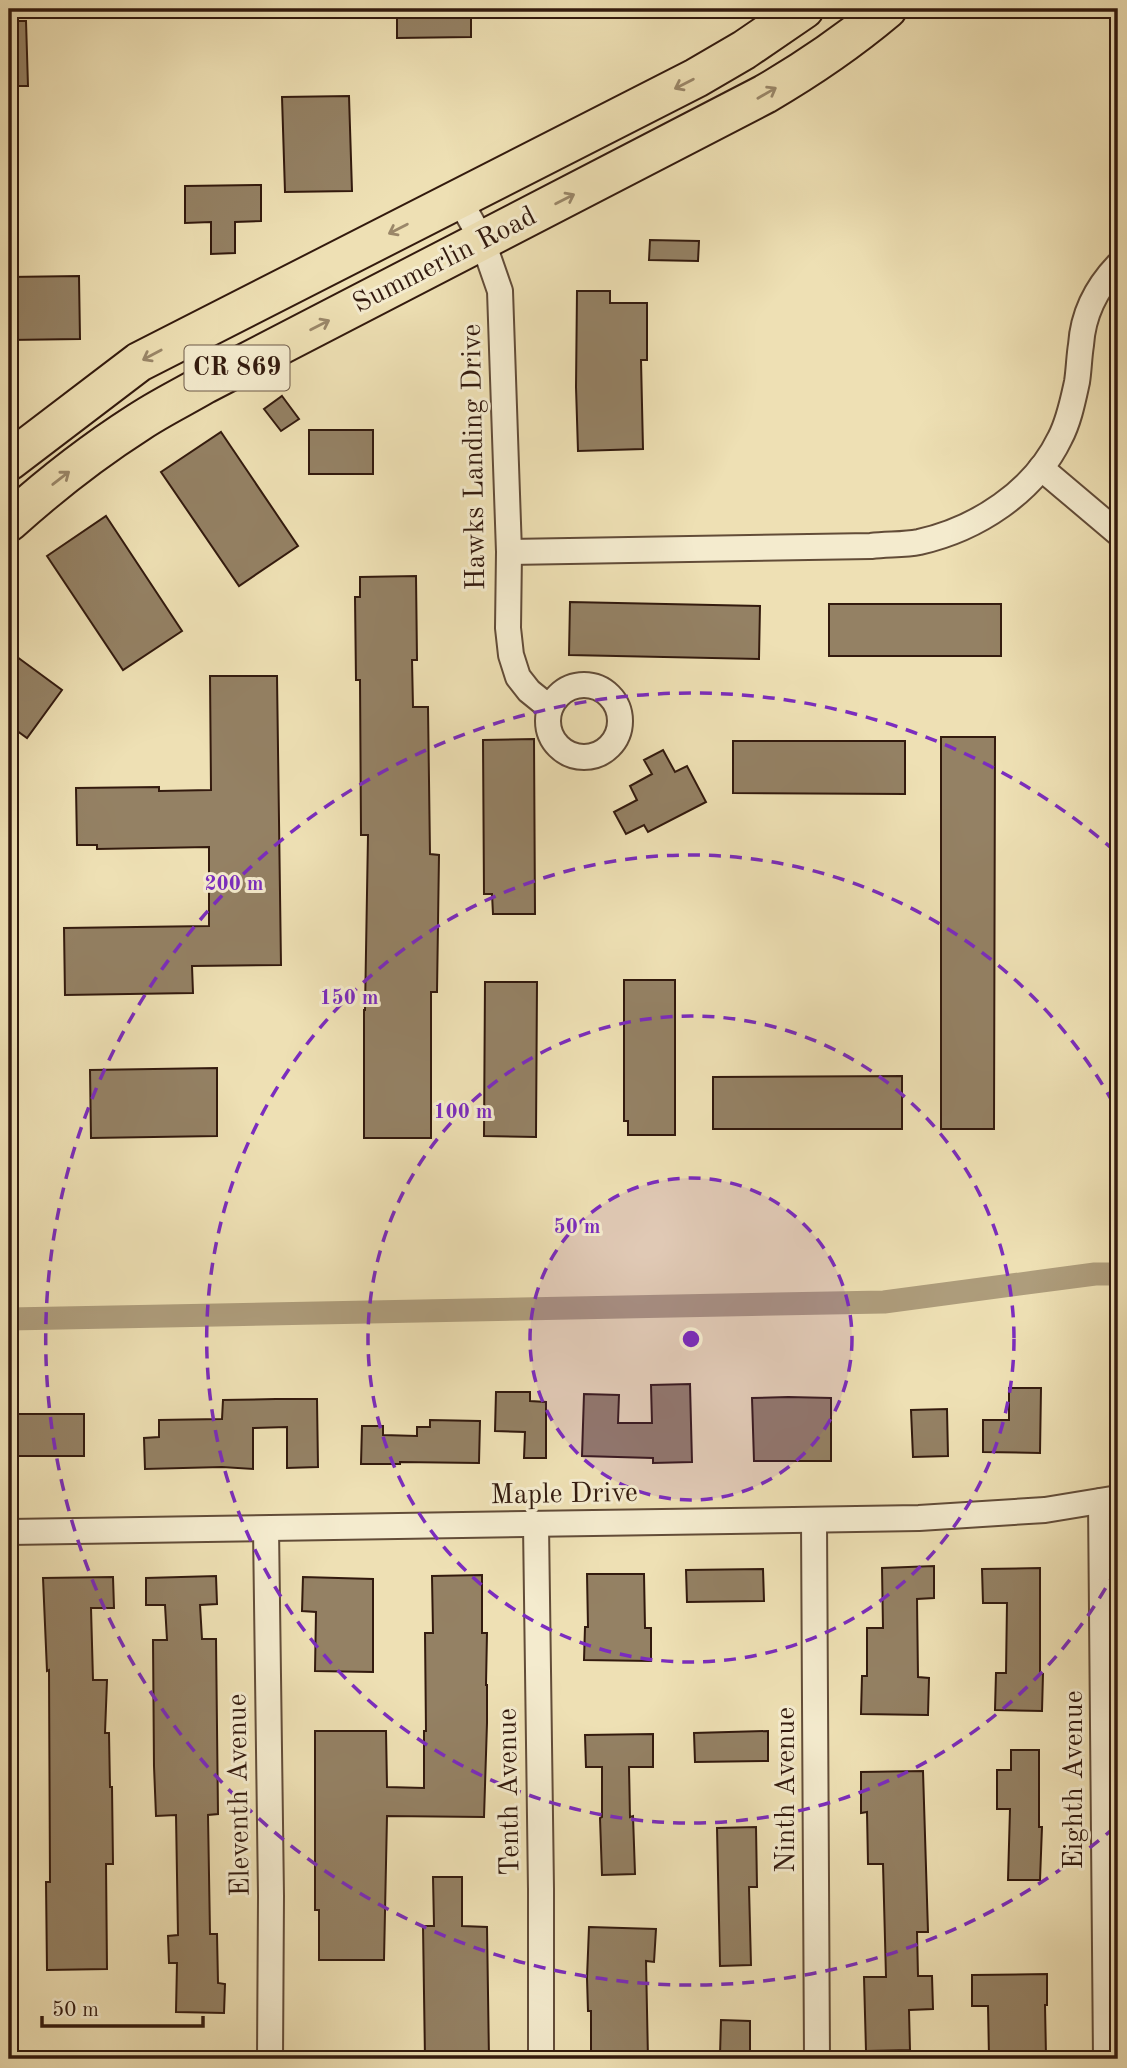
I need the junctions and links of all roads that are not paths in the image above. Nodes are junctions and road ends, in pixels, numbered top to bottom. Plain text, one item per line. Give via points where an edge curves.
1 (804, 9) edge
2 (887, 9) edge
3 (459, 199) junction
4 (483, 242) junction
5 (1118, 265) edge
6 (9, 461) edge
7 (1041, 468) junction
8 (9, 522) edge
9 (1118, 533) edge
10 (509, 552) junction
11 (550, 708) dead end
12 (1110, 1499) edge
13 (814, 1521) junction
14 (536, 1525) junction
15 (266, 1529) junction
16 (9, 1532) edge
17 (270, 2059) edge
18 (541, 2059) edge
19 (817, 2059) edge
20 (1106, 2059) edge

1 -> 3 main road, Summerlin Road / CR 869 via 696,78
4 -> 2 main road, Summerlin Road / CR 869 via 765,94 829,54
3 - 4 street, Hawks Landing Drive
3 -> 6 main road, Summerlin Road / CR 869 via 139,362
8 -> 4 main road, Summerlin Road / CR 869 via 38,495 141,421
4 - 10 street, Hawks Landing Drive via 500,291
5 - 7 street via 1099,286 1088,311 1073,401 1060,438
7 - 9 street
7 - 10 street via 1019,493 989,514 918,542
10 - 11 street, Hawks Landing Drive via 510,655 518,677
12 - 13 street, Maple Drive via 1045,1510
12 - 20 street, Eighth Avenue
13 - 14 street, Maple Drive
13 - 19 street, Ninth Avenue
14 - 15 street, Maple Drive
14 - 18 street, Tenth Avenue
15 - 16 street, Maple Drive
15 - 17 street, Eleventh Avenue

